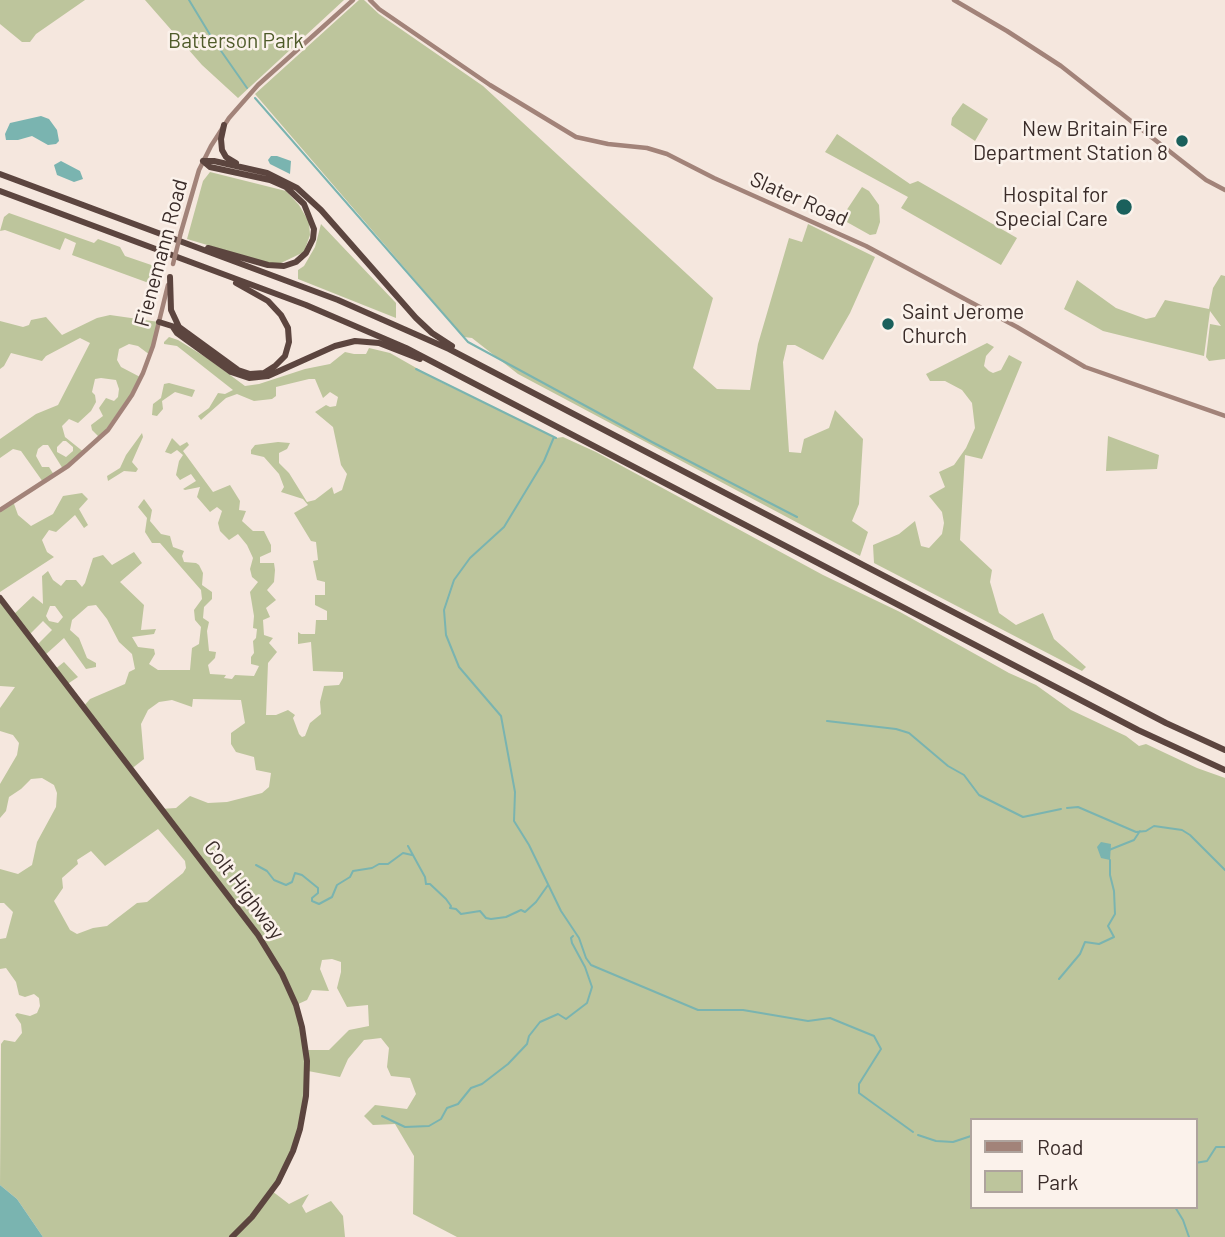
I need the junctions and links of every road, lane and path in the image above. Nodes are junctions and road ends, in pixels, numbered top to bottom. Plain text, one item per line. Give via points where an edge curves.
1 (353, 0) edge
2 (370, 0) edge
3 (954, 0) edge
4 (224, 125) junction
5 (203, 161) junction
6 (244, 167) junction
7 (0, 174) edge
8 (1225, 190) edge
9 (0, 191) edge
10 (162, 236) junction
11 (213, 271) junction
12 (170, 277) junction
13 (159, 322) junction
14 (177, 328) junction
15 (471, 359) junction
16 (450, 369) junction
17 (1225, 416) edge
18 (0, 510) edge
19 (0, 598) edge
20 (1225, 750) edge
21 (1225, 770) edge
22 (232, 1237) edge

1 - 4 main road, Fienemann Road via 254,90
2 - 17 main road, Slater Road via 490,85 576,137 667,154 866,246 1085,367
3 - 8 main road via 1053,61
4 - 5 main road, Fienemann Road
4 - 6 highway via 223,152
5 - 6 highway
5 - 10 highway via 289,189 306,207 313,223 308,250 293,263 275,267
5 - 12 main road, Fienemann Road, bridge
6 - 15 highway via 280,178 306,196 420,323
7 - 10 highway
9 - 11 highway
10 - 15 highway via 355,307
11 - 14 highway via 262,297 279,312 289,331 286,354 269,370 244,373
11 - 16 highway via 344,320
12 - 13 main road, Fienemann Road
12 - 14 highway
13 - 14 highway
13 - 18 main road, Fienemann Road via 141,377 108,430 68,466
14 - 16 highway via 231,372 246,378 263,377 337,345 360,340
15 - 20 highway
16 - 21 highway via 1180,751
19 - 22 highway, Colt Highway via 258,935 296,1005 307,1061 300,1129 278,1182

